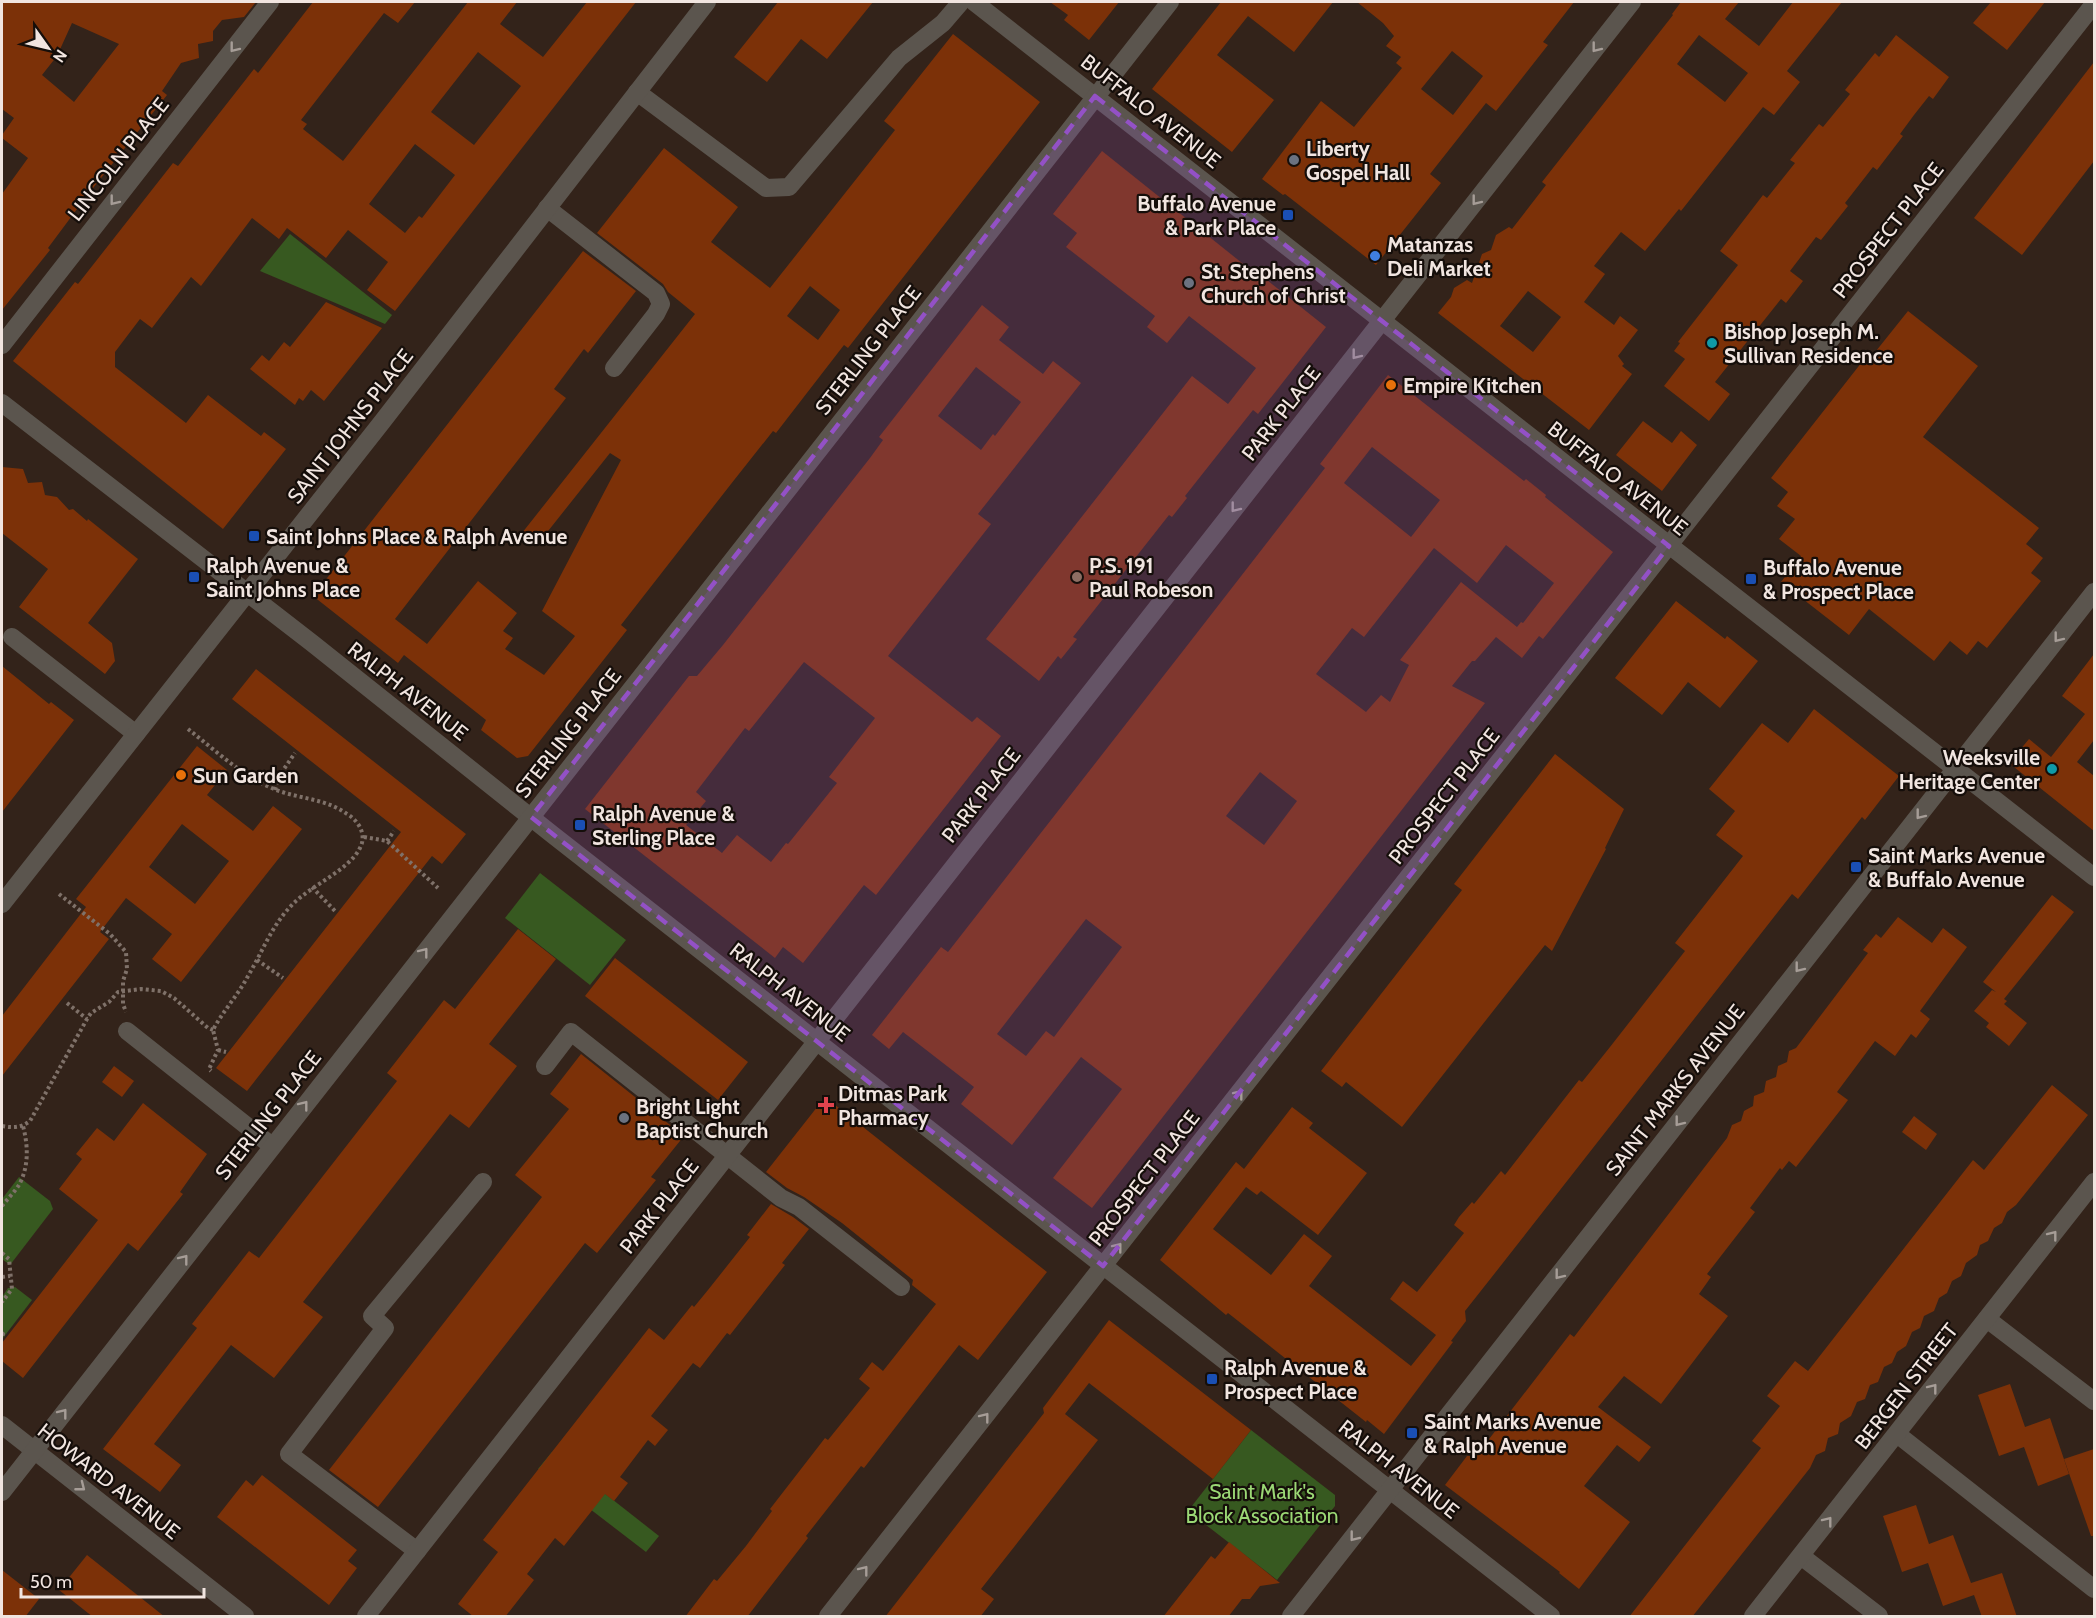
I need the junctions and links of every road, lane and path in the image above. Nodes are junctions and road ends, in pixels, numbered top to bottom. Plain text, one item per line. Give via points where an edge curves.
1 (270, 2) edge
2 (707, 2) edge
3 (961, 2) edge
4 (974, 2) edge
5 (1170, 2) edge
6 (1632, 2) edge
7 (2094, 3) edge
8 (637, 92) junction
9 (1095, 96) junction
10 (548, 208) junction
11 (1382, 321) junction
12 (2, 345) edge
13 (614, 368) dead end
14 (2, 403) edge
15 (1669, 546) junction
16 (2094, 592) edge
17 (247, 594) junction
18 (12, 637) dead end
19 (188, 729) dead end
20 (136, 734) junction
21 (295, 753) dead end
22 (1956, 769) junction
23 (275, 790) junction
24 (531, 817) junction
25 (394, 831) dead end
26 (363, 837) junction
27 (387, 841) junction
28 (2094, 877) edge
29 (312, 887) junction
30 (438, 888) dead end
31 (59, 894) dead end
32 (2, 904) edge
33 (335, 911) dead end
34 (257, 960) junction
35 (283, 978) dead end
36 (123, 991) junction
37 (67, 1003) dead end
38 (87, 1019) junction
39 (213, 1029) junction
40 (127, 1031) joint
41 (817, 1041) junction
42 (218, 1050) junction
43 (226, 1052) dead end
44 (545, 1066) dead end
45 (218, 1076) dead end
46 (2, 1126) edge
47 (23, 1126) junction
48 (272, 1146) junction
49 (727, 1155) junction
50 (483, 1182) dead end
51 (2094, 1182) edge
52 (2, 1206) edge
53 (2, 1253) edge
54 (1103, 1266) junction
55 (10, 1276) junction
56 (2, 1277) edge
57 (901, 1287) dead end
58 (2, 1302) edge
59 (1987, 1319) junction
60 (2094, 1401) edge
61 (2, 1425) edge
62 (1897, 1434) junction
63 (34, 1450) junction
64 (1390, 1491) junction
65 (2, 1492) edge
66 (417, 1551) junction
67 (1801, 1556) junction
68 (2094, 1589) edge
69 (245, 1617) edge
70 (366, 1617) edge
71 (828, 1617) edge
72 (1292, 1617) edge
73 (1551, 1617) edge
74 (1753, 1617) edge
75 (1879, 1617) edge

1 -> 12 street, LINCOLN PLACE
2 - 8 street, SAINT JOHNS PLACE
3 - 8 street via 943,23 899,58 789,187 766,188
4 - 9 street, BUFFALO AVENUE
5 - 9 street, STERLING PLACE
6 -> 11 street, PARK PLACE
7 - 15 street, PROSPECT PLACE
8 - 10 street, SAINT JOHNS PLACE
9 - 11 street, BUFFALO AVENUE
9 - 24 street, STERLING PLACE
10 - 13 street via 656,293 661,304
10 - 17 street, SAINT JOHNS PLACE
11 - 15 street, BUFFALO AVENUE
11 -> 41 street, PARK PLACE
14 - 17 street, RALPH AVENUE
15 - 22 street, BUFFALO AVENUE
54 -> 15 street, PROSPECT PLACE
16 -> 22 street, SAINT MARKS AVENUE
17 - 20 street, SAINT JOHNS PLACE
17 - 24 street, RALPH AVENUE
18 - 20 street
19 - 23 path via 235,766
20 - 32 street, SAINT JOHNS PLACE
21 - 23 path via 279,776
22 - 28 street, BUFFALO AVENUE
22 -> 64 street, SAINT MARKS AVENUE
23 - 26 path via 341,810 356,821
24 - 41 street, RALPH AVENUE
48 -> 24 street, STERLING PLACE
25 - 27 path
26 - 27 path
26 - 29 path via 348,864
27 - 30 path
29 - 33 path
29 - 34 path via 277,923
31 - 36 path via 126,952
34 - 35 path
34 - 39 path
36 - 38 path
36 - 39 path via 160,991
36 - 40 path
37 - 38 path
38 - 47 path via 39,1106
39 - 42 path
40 - 48 street
41 - 49 street, PARK PLACE
41 - 54 street, RALPH AVENUE
42 - 43 path
42 - 45 path via 209,1070
44 - 49 street via 571,1032
46 - 47 path
47 - 52 path via 27,1157 20,1184
63 -> 48 street, STERLING PLACE
49 - 57 street
49 - 66 street, PARK PLACE
50 - 66 street via 372,1316 385,1329 289,1454
59 -> 51 street, BERGEN STREET
53 - 55 path via 9,1259
54 - 64 street, RALPH AVENUE
71 -> 54 street, PROSPECT PLACE
55 - 56 path
55 - 58 path via 12,1289
59 - 60 street
62 -> 59 street, BERGEN STREET
61 - 63 street, HOWARD AVENUE
67 -> 62 street, BERGEN STREET
62 - 68 street
63 - 65 street, STERLING PLACE
63 -> 69 street, HOWARD AVENUE
64 -> 72 street, SAINT MARKS AVENUE
64 - 73 street, RALPH AVENUE
66 - 70 street, PARK PLACE
67 - 74 street, BERGEN STREET
67 - 75 street

